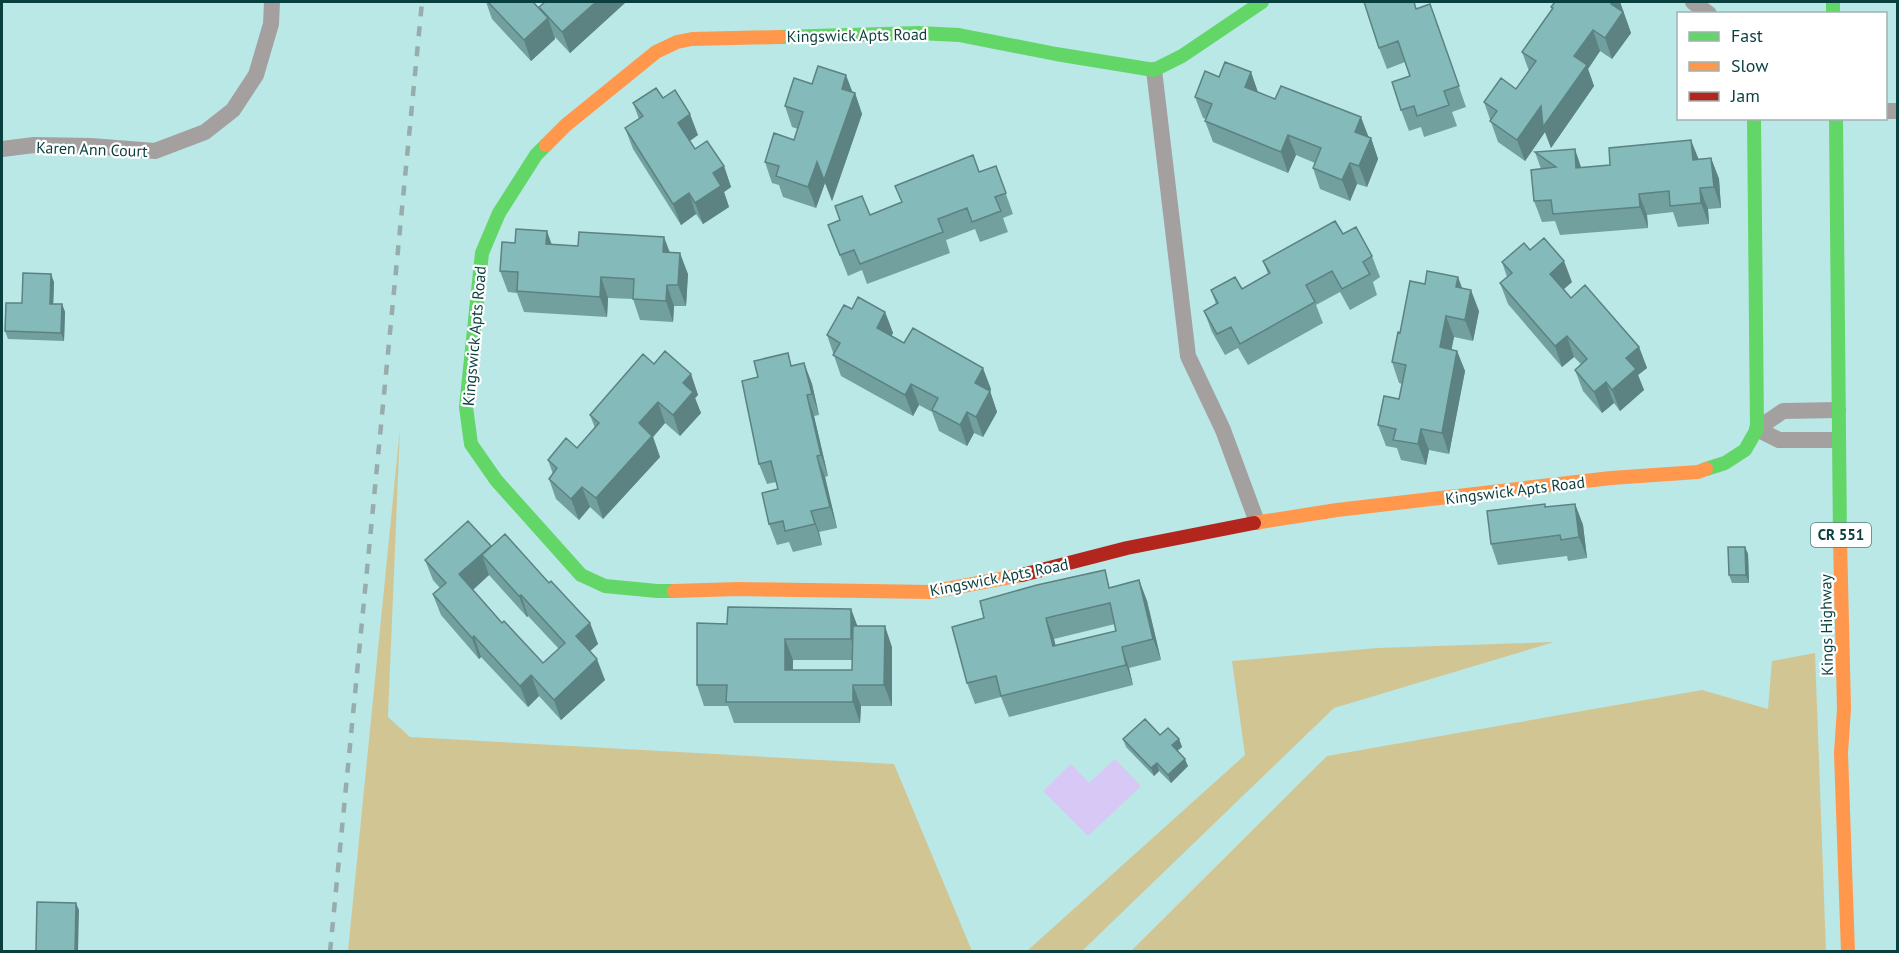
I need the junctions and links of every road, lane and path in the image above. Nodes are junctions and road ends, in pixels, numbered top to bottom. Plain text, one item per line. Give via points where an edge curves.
1 (272, 2) edge
2 (1262, 2) edge
3 (1693, 2) edge
4 (1706, 12) edge
5 (1154, 70) junction
6 (1754, 120) edge
7 (1836, 120) edge
8 (2, 149) edge
9 (1838, 410) junction
10 (1757, 429) junction
11 (1839, 440) junction
12 (1257, 522) junction
13 (1848, 951) edge

1 - 8 street, Karen Ann Court via 272,24 256,75 233,110 205,132 154,151 91,146
2 - 5 street via 1182,56
3 - 4 street
5 - 12 street via 1188,356 1223,430
5 - 12 street, Kingswick Apts Road via 959,35 920,33 692,39 656,52 566,125 536,155 499,213 482,253 466,407 471,444 496,480 581,575 605,586 657,591 930,592
6 - 10 street
7 - 9 street, Kings Highway / CR 551
9 - 10 street, Kingswick Apts Road via 1783,411
9 - 11 street, Kings Highway / CR 551
10 - 11 street via 1779,441
10 - 12 street, Kingswick Apts Road via 1745,450 1725,463 1698,472 1611,478
11 - 13 street, Kings Highway / CR 551 via 1844,709 1841,753

